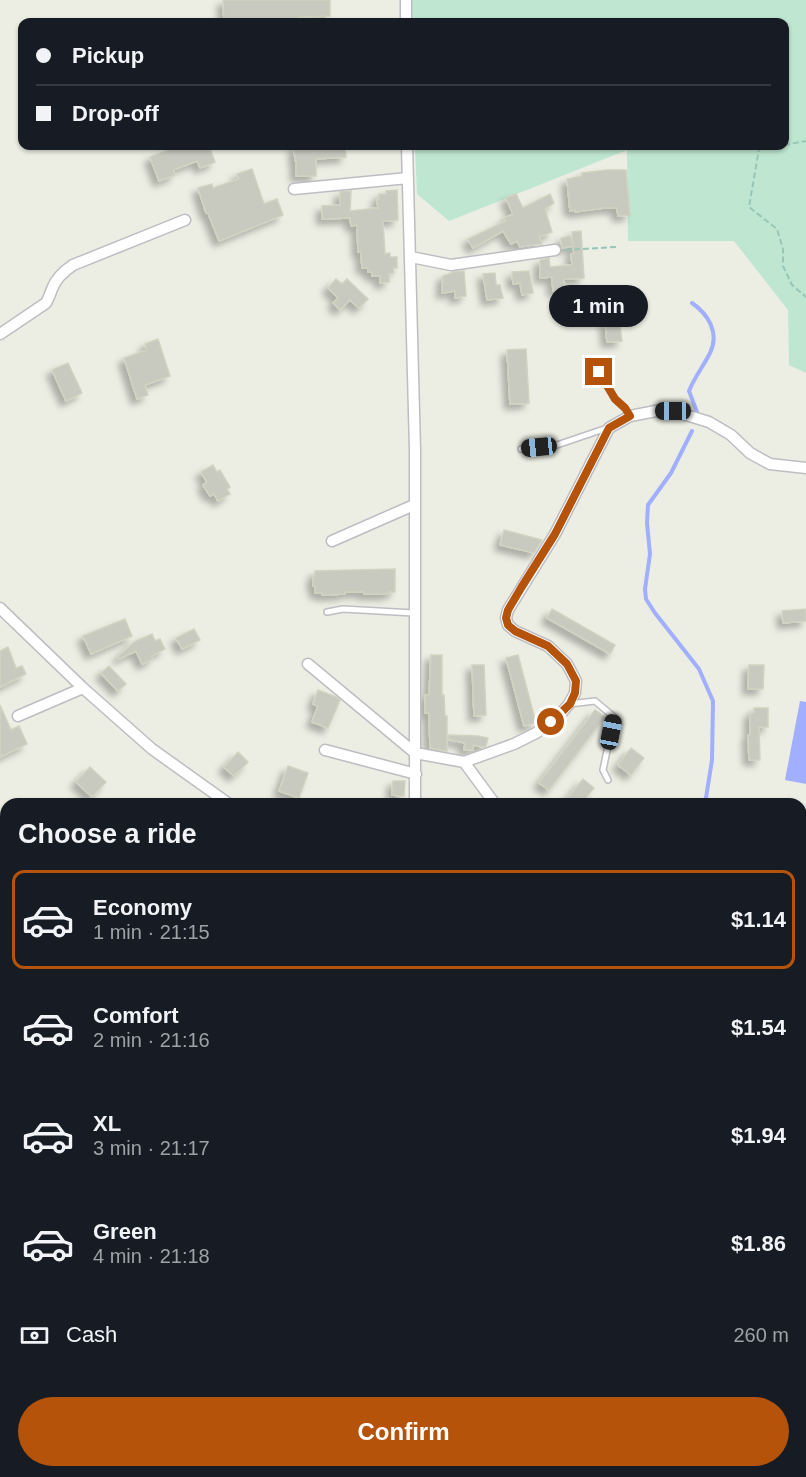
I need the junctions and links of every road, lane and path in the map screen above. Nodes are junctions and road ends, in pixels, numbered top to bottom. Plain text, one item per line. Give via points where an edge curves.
1 (406, 0) edge
2 (406, 18) edge
3 (806, 141) edge
4 (789, 144) edge
5 (407, 150) edge
6 (759, 150) edge
7 (408, 178) junction
8 (294, 189) dead end
9 (185, 220) dead end
10 (616, 247) dead end
11 (555, 250) joint
12 (411, 256) junction
13 (806, 297) edge
14 (0, 334) edge
15 (599, 372) dead end
16 (630, 416) junction
17 (609, 428) junction
18 (521, 448) dead end
19 (806, 468) edge
20 (414, 505) junction
21 (332, 541) dead end
22 (0, 608) edge
23 (327, 612) dead end
24 (414, 613) junction
25 (308, 664) dead end
26 (83, 688) junction
27 (570, 704) junction
28 (18, 716) dead end
29 (325, 750) dead end
30 (415, 753) junction
31 (464, 762) junction
32 (416, 774) junction
33 (608, 780) dead end
34 (221, 798) edge
35 (415, 798) edge
36 (491, 798) edge

1 - 2 street
3 - 4 path
5 - 7 street
6 - 13 path via 749,207 777,229 783,266 792,285
7 - 8 street
7 - 12 street
9 - 14 street via 73,265 57,279 46,303
10 - 11 path
11 - 12 street via 451,265
12 - 20 street
15 - 16 lane
16 - 17 street
16 - 19 street via 673,411 709,422 770,464
17 - 18 lane via 557,445
17 - 27 street via 555,534 506,618 515,631 548,646 567,664 576,681
20 - 21 street
20 - 24 street
22 - 26 street
23 - 24 lane via 343,609
24 - 30 street
25 - 30 street
26 - 28 street
26 - 34 street via 152,749
27 - 31 street via 536,733
27 - 33 lane via 595,700 614,717 603,770
29 - 32 street
30 - 31 street
30 - 32 street
31 - 36 street
32 - 35 street

